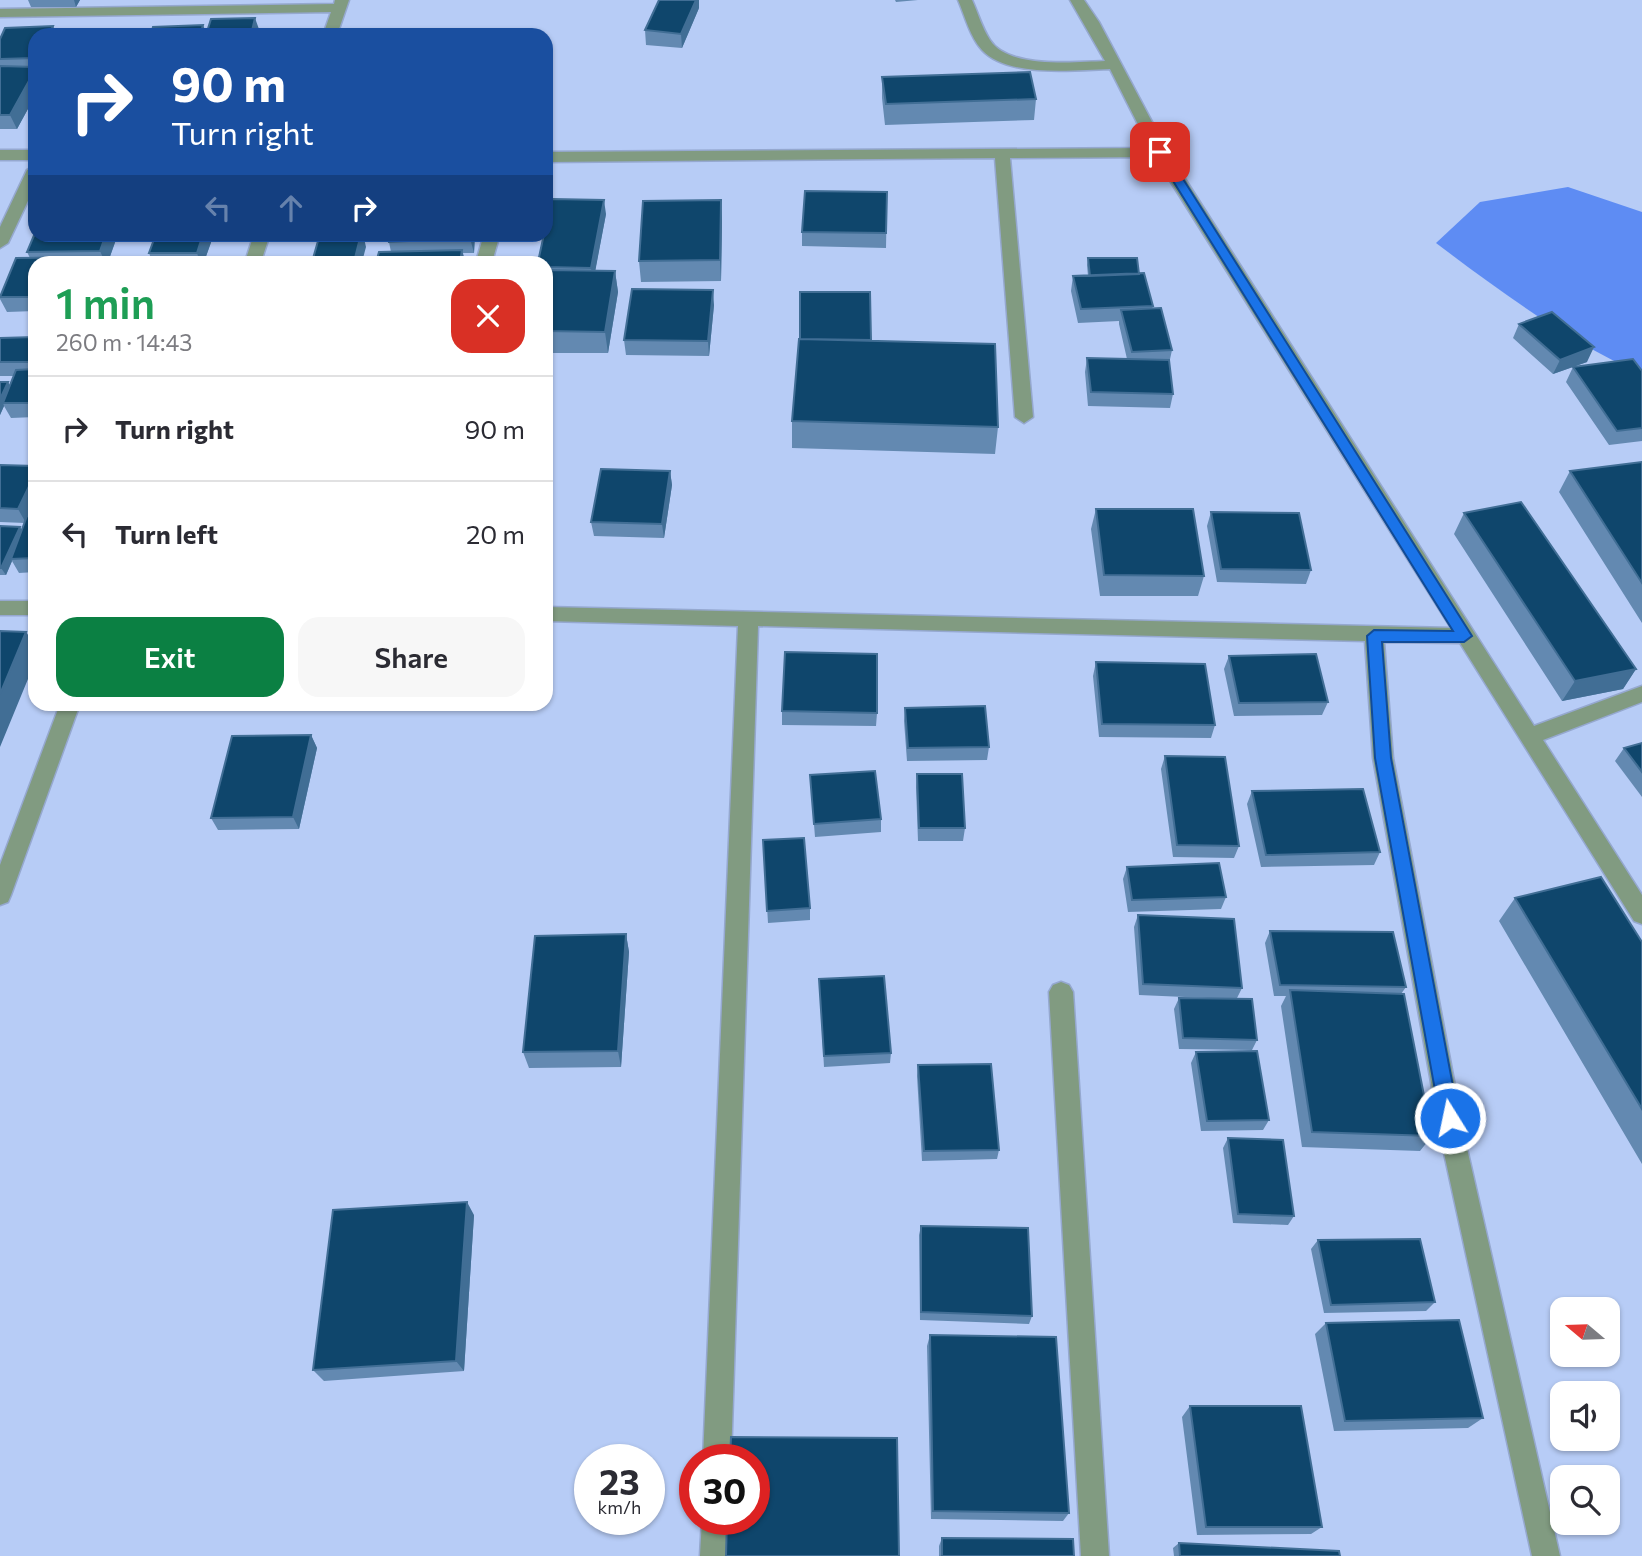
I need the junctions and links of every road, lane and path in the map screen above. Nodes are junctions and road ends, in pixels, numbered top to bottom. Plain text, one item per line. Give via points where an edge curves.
1 (965, 0) edge
2 (1076, 0) edge
3 (341, 4) edge
4 (3, 11) edge
5 (332, 28) edge
6 (1114, 65) junction
7 (1160, 152) junction
8 (1002, 154) junction
9 (0, 155) edge
10 (28, 155) edge
11 (553, 157) edge
12 (28, 185) edge
13 (0, 243) edge
14 (1024, 417) dead end
15 (0, 608) edge
16 (28, 608) edge
17 (553, 614) edge
18 (748, 619) junction
19 (1374, 636) junction
20 (1464, 636) junction
21 (1642, 694) edge
22 (67, 711) edge
23 (1529, 737) junction
24 (0, 895) edge
25 (1642, 914) edge
26 (1061, 992) dead end
27 (719, 1444) edge
28 (715, 1535) edge
29 (714, 1556) edge
30 (1095, 1556) edge
31 (1546, 1556) edge

1 - 6 street via 985,45 997,55 1020,63
2 - 6 street
3 - 4 street
3 - 5 street
6 - 7 street
7 - 8 street
7 - 20 street
8 - 11 street
8 - 14 street
9 - 10 street
12 - 13 street
15 - 16 street
17 - 18 street
18 - 19 street
18 - 27 street
19 - 20 street
19 - 31 street via 1383,758 1454,1144
20 - 23 street
21 - 23 street
22 - 24 street
23 - 25 street
26 - 30 street
28 - 29 street

